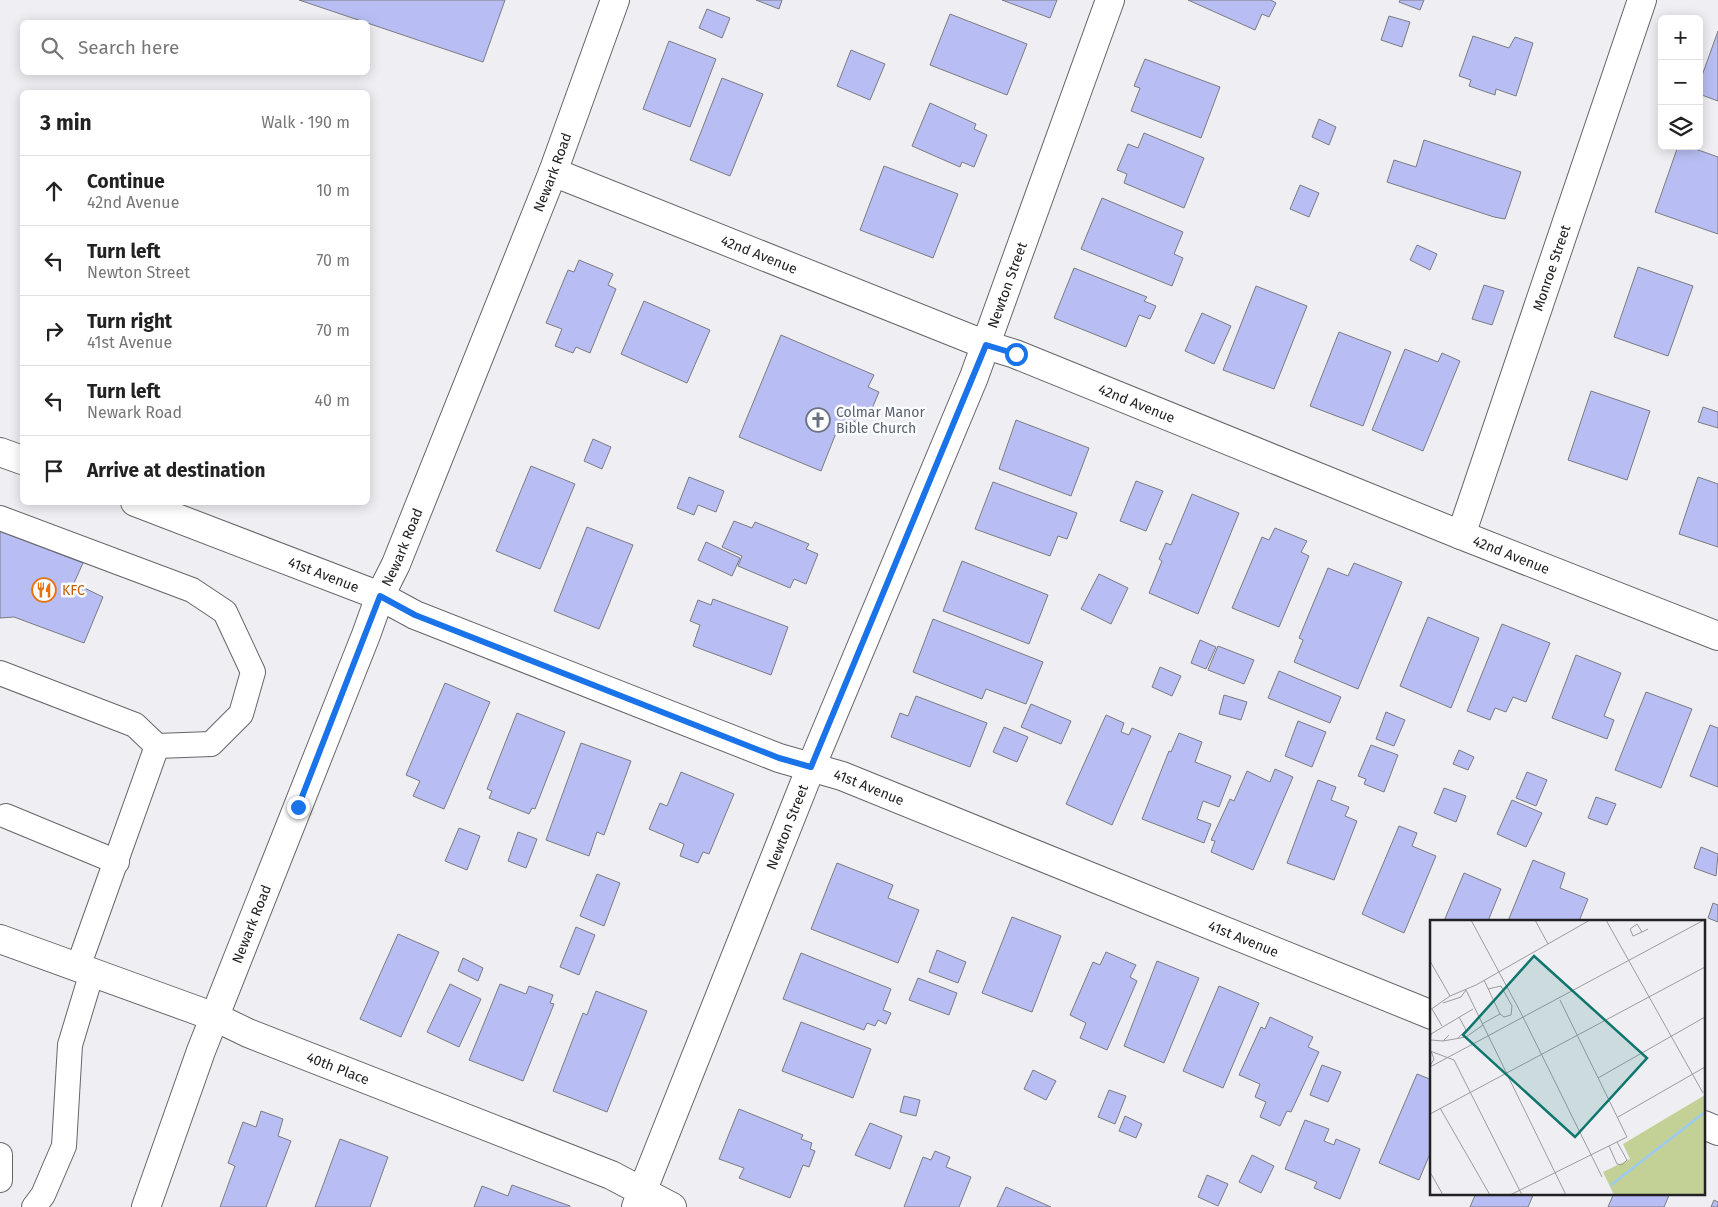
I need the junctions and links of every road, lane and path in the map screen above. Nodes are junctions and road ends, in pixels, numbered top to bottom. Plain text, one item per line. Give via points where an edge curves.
1 (615, 0) edge
2 (1110, 0) edge
3 (1642, 0) edge
4 (553, 172) junction
5 (986, 345) junction
6 (0, 452) edge
7 (20, 459) edge
8 (143, 505) edge
9 (0, 518) edge
10 (1461, 535) junction
11 (380, 596) junction
12 (1718, 636) edge
13 (0, 673) edge
14 (157, 746) junction
15 (811, 767) junction
16 (6, 816) dead end
17 (117, 862) junction
18 (0, 939) edge
19 (85, 969) junction
20 (1430, 1014) edge
21 (215, 1016) junction
22 (1706, 1126) edge
23 (1718, 1131) edge
24 (0, 1156) edge
25 (0, 1180) edge
26 (639, 1199) edge
27 (34, 1207) edge
28 (146, 1207) edge
29 (672, 1207) edge

1 - 4 street, Newark Road
2 - 5 street, Newton Street
3 - 10 street, Monroe Street
4 - 5 street, 42nd Avenue
4 - 11 street, Newark Road via 396,564
5 - 10 street, 42nd Avenue via 1016,354
5 - 15 street, Newton Street
6 - 7 street
8 - 11 street, 41st Avenue
9 - 14 lane via 192,590 225,612 253,672 241,714 212,744
10 - 12 street, 42nd Avenue
11 - 15 street, 41st Avenue via 433,622 770,754
11 - 21 street, Newark Road
13 - 14 lane via 135,725
14 - 17 lane
15 - 20 street, 41st Avenue via 842,776
15 - 26 street, Newton Street
16 - 17 lane
17 - 19 lane
18 - 19 street, 40th Place
19 - 21 street, 40th Place
19 - 27 lane via 70,1045 64,1146 43,1195
21 - 26 street, 40th Place via 248,1033 611,1175
21 - 28 street, Newark Road
22 - 23 street
24 - 25 lane
26 - 29 street, 40th Place

